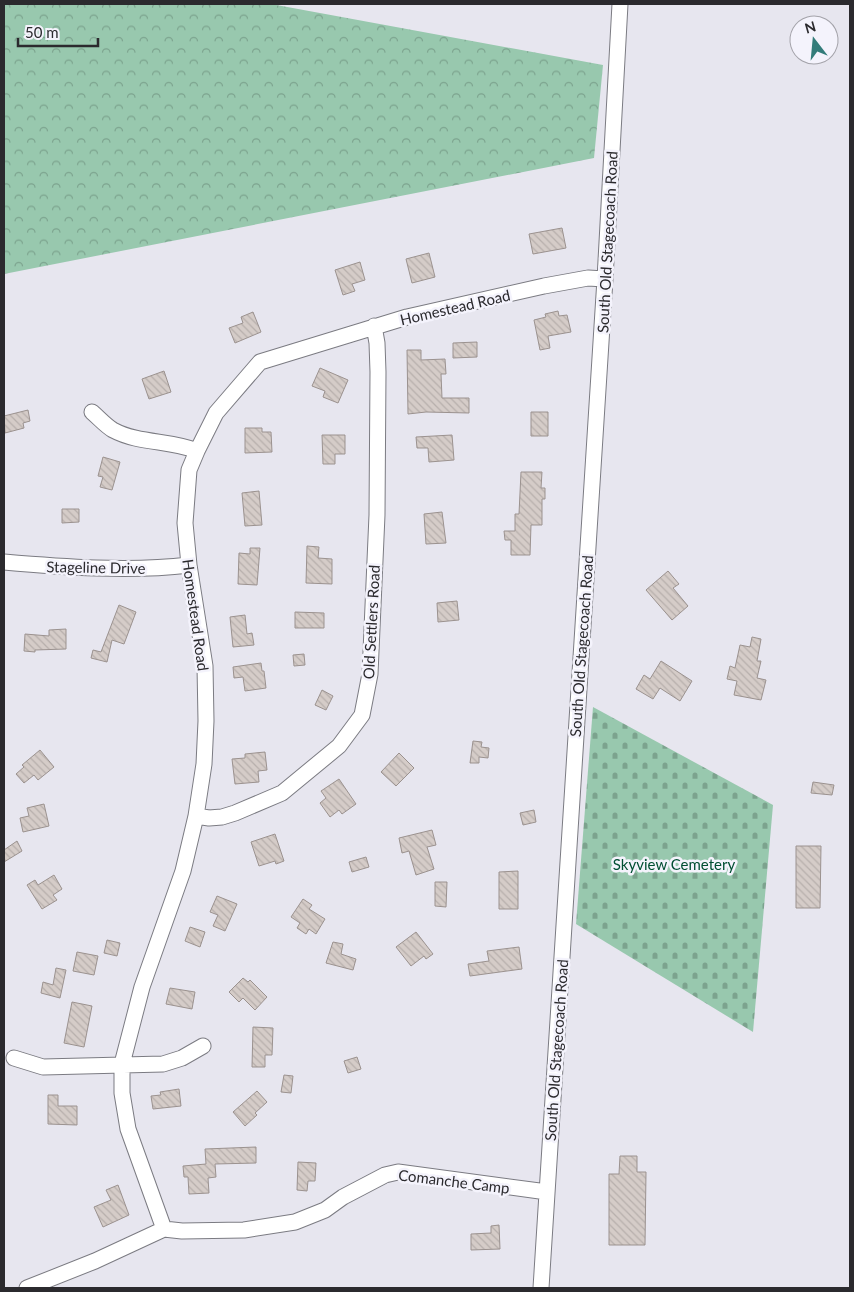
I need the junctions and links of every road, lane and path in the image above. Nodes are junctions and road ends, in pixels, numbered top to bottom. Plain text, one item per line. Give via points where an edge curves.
1 (620, 4) edge
2 (605, 280) junction
3 (374, 326) junction
4 (92, 412) dead end
5 (197, 451) junction
6 (4, 562) edge
7 (189, 565) junction
8 (196, 816) junction
9 (202, 1046) dead end
10 (14, 1058) dead end
11 (122, 1064) junction
12 (547, 1192) junction
13 (164, 1229) junction
14 (28, 1288) edge
15 (541, 1288) edge

1 - 2 street, South Old Stagecoach Road
2 - 3 street, Homestead Road via 588,278 544,286
2 - 12 street, South Old Stagecoach Road
3 - 5 street, Homestead Road via 260,362 216,413
3 - 8 street, Old Settlers Road via 378,372 376,515 370,674 362,715 339,746 282,793 222,817
4 - 5 street via 113,430
5 - 7 street, Homestead Road via 190,470 185,523
6 - 7 street, Stageline Drive via 159,568
7 - 8 street, Homestead Road via 205,666 204,764
8 - 11 street, Homestead Road via 183,871 142,987
9 - 11 street via 182,1058 163,1064
10 - 11 street via 44,1067
11 - 13 street, Homestead Road via 122,1093 128,1129
12 - 13 street, Comanche Camp via 398,1172 385,1175 325,1210 295,1222 244,1230
12 - 15 street, South Old Stagecoach Road
13 - 14 street via 96,1262

